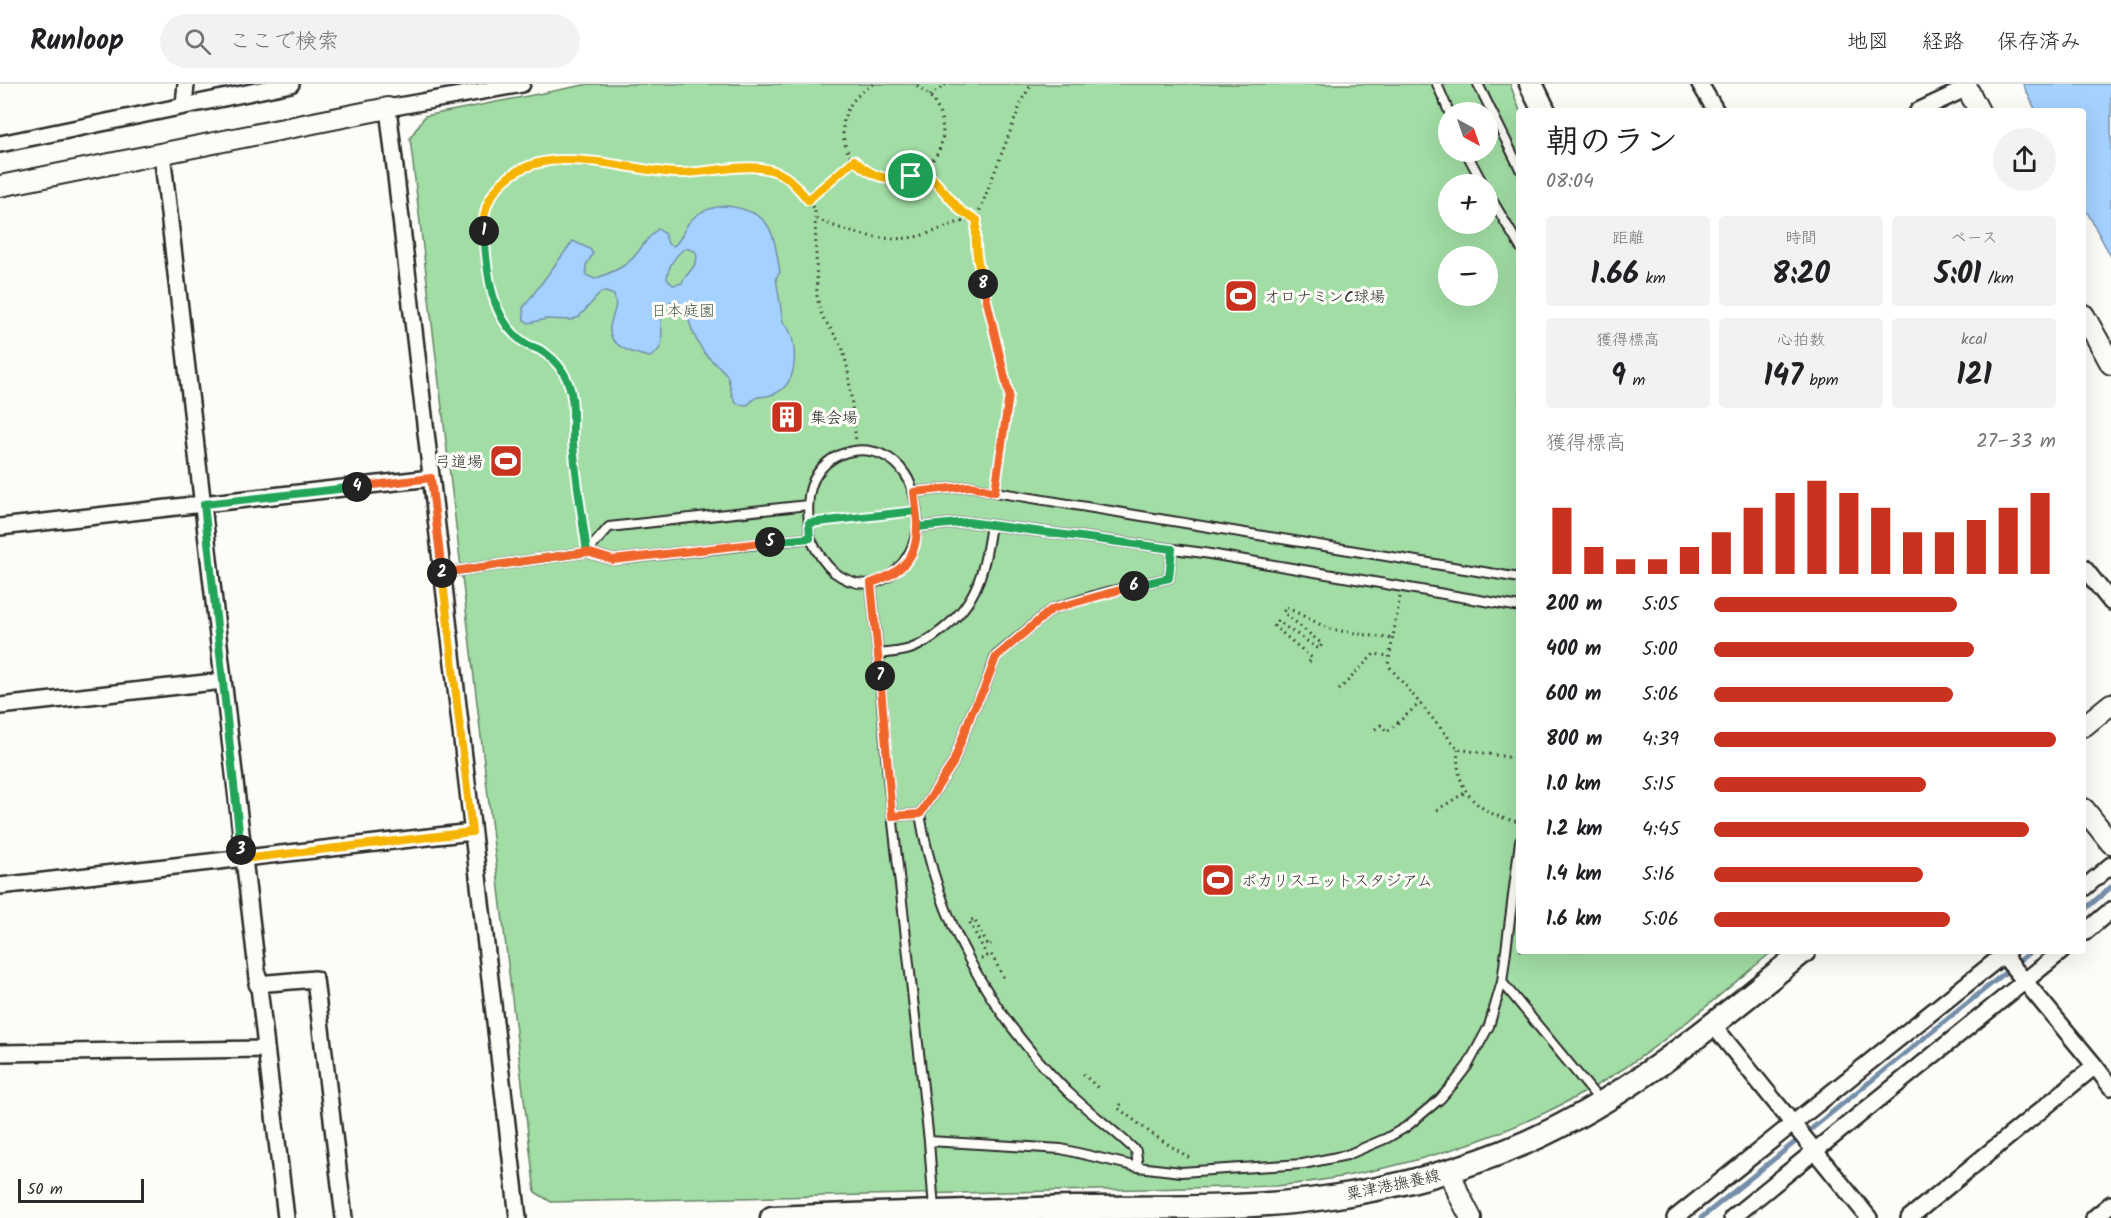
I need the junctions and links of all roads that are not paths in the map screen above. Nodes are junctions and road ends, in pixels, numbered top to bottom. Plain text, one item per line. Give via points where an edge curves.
1 (186, 84) edge
2 (291, 84) edge
3 (522, 84) edge
4 (1437, 84) edge
5 (1478, 84) edge
6 (1531, 84) edge
7 (1700, 84) edge
8 (1966, 86) edge
9 (1445, 102) edge
10 (184, 105) junction
11 (388, 108) junction
12 (1543, 108) edge
13 (1714, 108) edge
14 (1924, 108) edge
15 (1977, 108) edge
16 (0, 144) edge
17 (162, 153) junction
18 (1516, 161) edge
19 (0, 186) edge
20 (1498, 210) edge
21 (1516, 240) edge
22 (2086, 319) edge
23 (2111, 364) edge
24 (431, 478) junction
25 (914, 492) junction
26 (204, 504) junction
27 (808, 505) junction
28 (991, 525) junction
29 (0, 526) edge
30 (918, 527) junction
31 (810, 538) junction
32 (1172, 549) junction
33 (587, 552) junction
34 (2086, 571) edge
35 (442, 573) junction
36 (1516, 577) edge
37 (871, 583) junction
38 (2111, 603) edge
39 (1516, 606) edge
40 (878, 654) junction
41 (223, 681) junction
42 (2111, 704) edge
43 (0, 706) edge
44 (2086, 724) edge
45 (2086, 812) edge
46 (920, 814) junction
47 (892, 816) junction
48 (472, 832) junction
49 (2111, 843) edge
50 (242, 859) junction
51 (2111, 866) edge
52 (1516, 872) edge
53 (0, 886) edge
54 (2086, 886) edge
55 (2111, 910) edge
56 (2086, 931) edge
57 (1800, 954) edge
58 (2058, 954) edge
59 (2005, 955) edge
60 (2024, 979) junction
61 (1502, 982) junction
62 (257, 984) junction
63 (1713, 1024) junction
64 (265, 1049) junction
65 (0, 1053) edge
66 (2095, 1066) junction
67 (2111, 1087) edge
68 (1602, 1104) junction
69 (1793, 1125) junction
70 (930, 1141) junction
71 (1813, 1149) junction
72 (1138, 1167) junction
73 (1450, 1171) junction
74 (2111, 1204) edge
75 (934, 1211) junction
76 (997, 1214) edge
77 (286, 1218) edge
78 (344, 1218) edge
79 (518, 1218) edge
80 (772, 1218) edge
81 (1471, 1218) edge
82 (1675, 1218) edge
83 (1732, 1218) edge
84 (1869, 1218) edge
85 (1909, 1218) edge
86 (2094, 1218) edge

1 - 10 street
2 - 10 street
3 - 11 street
4 - 9 lane
5 - 18 lane
6 - 12 main road
7 - 13 street
8 - 14 street
8 - 15 street
10 - 16 street
11 - 17 street
11 - 24 street
17 - 19 street
17 - 26 street
20 - 21 lane
22 - 23 street
24 - 26 street
24 - 35 street
25 - 27 lane via 894,462 871,450 857,450 843,452 818,472
25 - 30 lane
25 - 36 lane via 971,486
26 - 29 street
26 - 41 street
27 - 31 lane
27 - 33 lane via 609,527
28 - 30 lane via 968,522
28 - 32 lane
28 - 40 lane via 983,573 956,619 928,641 910,649
30 - 37 lane via 912,552 901,568
31 - 33 lane via 613,560
31 - 37 lane via 834,572 845,579
32 - 39 lane
32 - 46 lane via 1169,578 1052,609 996,657 953,763
33 - 35 lane
34 - 38 street
35 - 48 street
37 - 40 lane
40 - 47 lane
41 - 43 street
41 - 50 street
42 - 44 street
45 - 49 street
46 - 47 lane
46 - 72 lane via 926,851 946,911 989,994 1047,1070 1136,1151
47 - 70 lane
48 - 50 street
48 - 79 street
50 - 53 street
50 - 62 street
51 - 54 street
52 - 61 lane
55 - 56 street
57 - 63 main road, 粟津港撫養線
58 - 60 street
59 - 60 street
59 - 69 street
60 - 66 street
60 - 71 street
61 - 68 lane
61 - 72 lane via 1489,1026 1468,1065 1424,1114 1387,1138 1347,1155 1304,1164 1181,1172
62 - 64 street
62 - 78 street via 315,979
63 - 68 main road, 粟津港撫養線
63 - 69 street
64 - 65 street
64 - 77 street
66 - 67 street
66 - 85 street
68 - 73 main road, 粟津港撫養線 via 1530,1141
69 - 71 street
69 - 82 street
70 - 72 lane via 1061,1149
70 - 75 lane
71 - 83 street
71 - 84 street
73 - 76 main road, 粟津港撫養線 via 1324,1198
73 - 81 street
74 - 86 street
75 - 76 main road, 粟津港撫養線
75 - 80 main road, 粟津港撫養線

